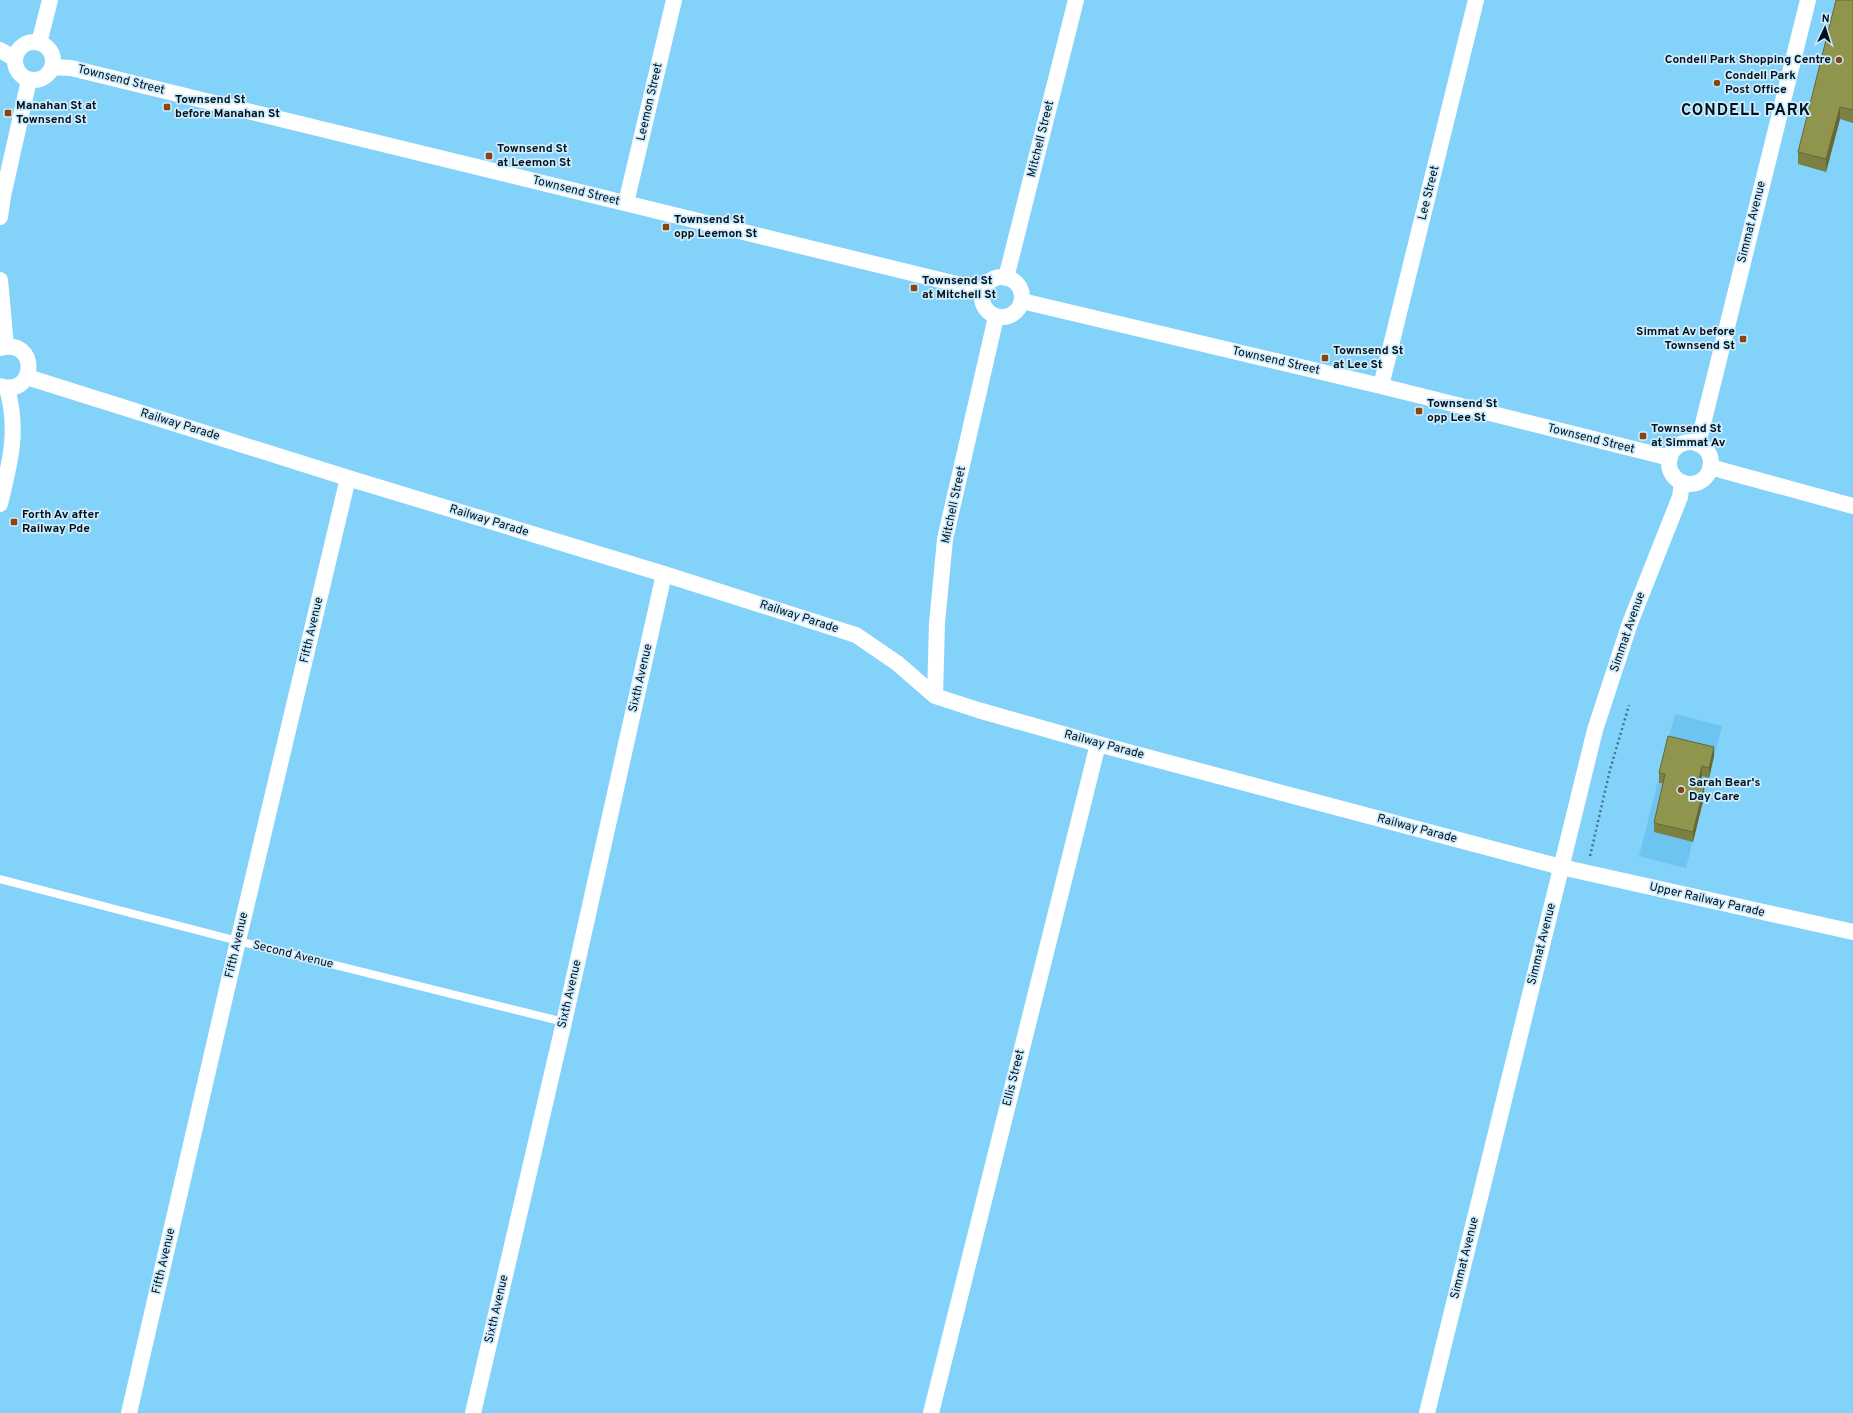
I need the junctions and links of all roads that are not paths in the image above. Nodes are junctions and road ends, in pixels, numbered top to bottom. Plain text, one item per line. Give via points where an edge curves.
1 (50, 0) edge
2 (674, 0) edge
3 (1076, 0) edge
4 (1476, 0) edge
5 (1808, 0) edge
6 (39, 43) junction
7 (0, 50) edge
8 (14, 58) junction
9 (52, 66) junction
10 (29, 80) junction
11 (626, 203) junction
12 (0, 217) edge
13 (1006, 278) junction
14 (0, 280) edge
15 (982, 293) junction
16 (1022, 302) junction
17 (996, 317) junction
18 (3, 347) edge
19 (27, 377) junction
20 (1381, 386) junction
21 (4, 387) edge
22 (1698, 444) junction
23 (1670, 458) junction
24 (1710, 467) junction
25 (348, 478) junction
26 (1682, 482) junction
27 (0, 504) edge
28 (1853, 506) edge
29 (664, 574) junction
30 (935, 696) junction
31 (1098, 744) junction
32 (1560, 867) junction
33 (0, 879) edge
34 (1853, 932) edge
35 (238, 941) junction
36 (564, 1022) junction
37 (129, 1413) edge
38 (473, 1413) edge
39 (931, 1413) edge
40 (1427, 1413) edge

1 - 6 street
2 - 11 street, Leemon Street
3 - 13 street, Mitchell Street
4 - 20 street, Lee Street
5 - 22 street, Simmat Avenue
6 - 8 street via 32,42 21,47
6 - 9 street via 49,49 53,60
7 - 8 street
8 - 10 street via 19,74
9 - 10 street via 46,76
9 - 11 street, Townsend Street via 71,68
10 - 12 street
11 - 15 street, Townsend Street via 969,287
13 - 15 street via 994,279 984,287
13 - 16 street via 1017,284
14 - 18 street
15 - 17 street via 983,305
16 - 17 street via 1009,316
16 - 20 street, Townsend Street
17 - 30 street, Mitchell Street via 945,539 937,623
18 - 19 street via 13,346 24,353 29,365
19 - 21 street via 18,385
19 - 25 street, Railway Parade
20 - 23 street, Townsend Street
21 - 27 street via 12,408 13,450
22 - 23 street via 1689,442 1675,448
22 - 24 street via 1708,454
23 - 26 street via 1671,472
24 - 26 street via 1708,474 1700,481
24 - 28 street
25 - 29 street, Railway Parade
25 - 35 street, Fifth Avenue
26 - 32 street, Simmat Avenue via 1680,497 1630,623 1595,730
29 - 30 street, Railway Parade via 856,635 897,663
29 - 36 street, Sixth Avenue
30 - 31 street, Railway Parade
31 - 32 street, Railway Parade
31 - 39 street, Ellis Street
32 - 34 street, Upper Railway Parade
32 - 40 street, Simmat Avenue
33 - 35 lane, Second Avenue
35 - 36 lane, Second Avenue
35 - 37 street, Fifth Avenue
36 - 38 street, Sixth Avenue

